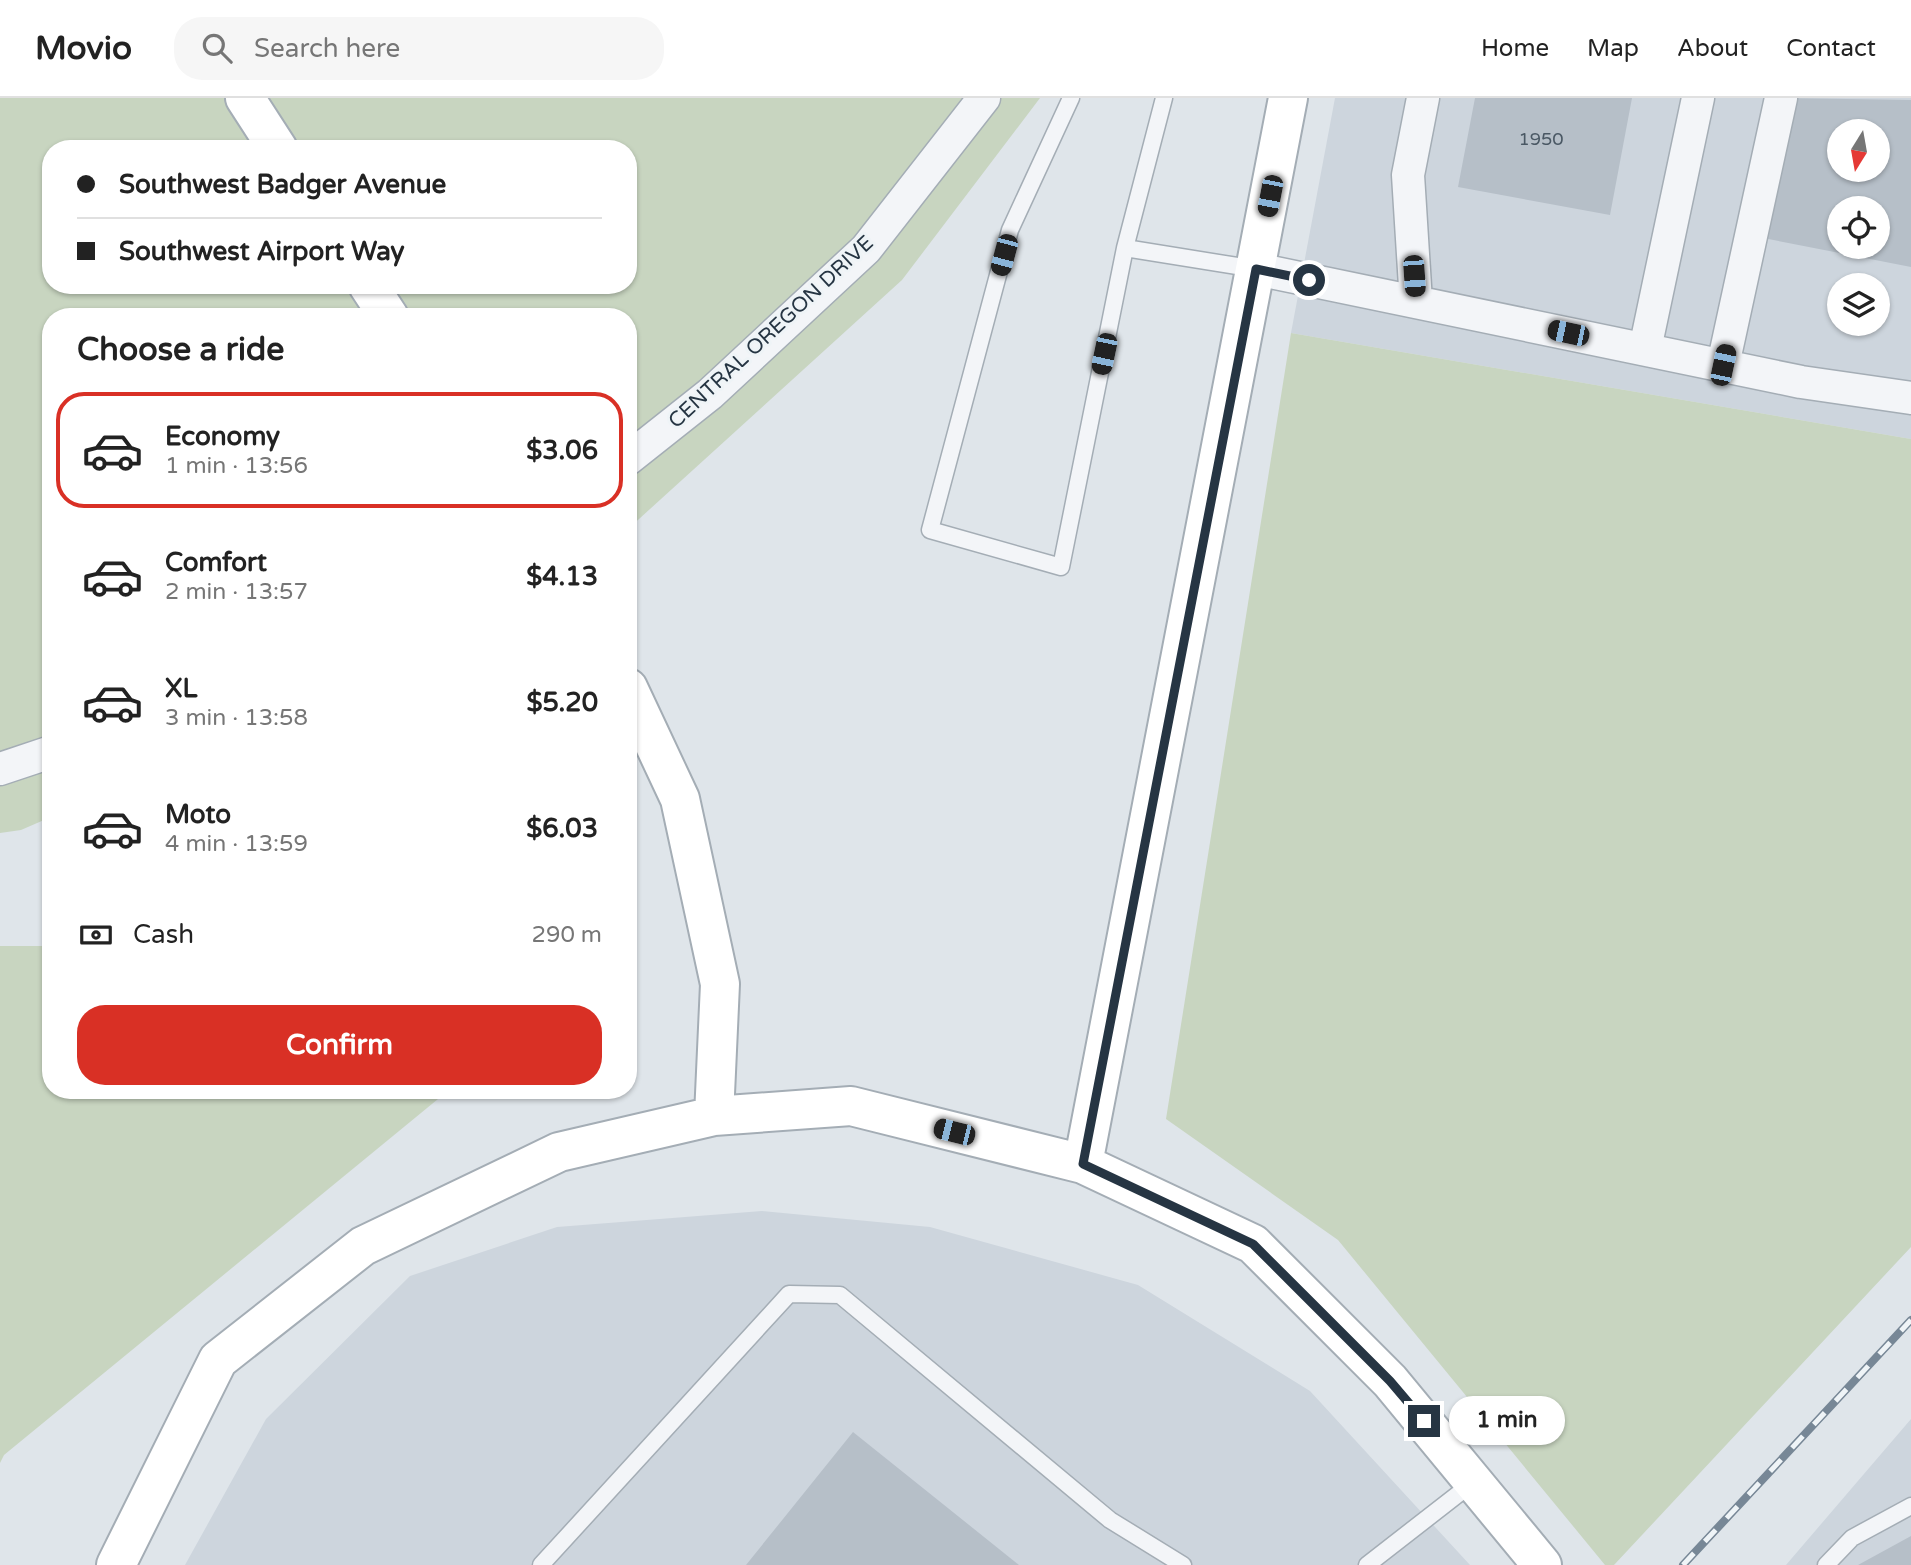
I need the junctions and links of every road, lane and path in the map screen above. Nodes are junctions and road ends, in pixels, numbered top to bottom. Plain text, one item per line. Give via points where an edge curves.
1 (245, 98) edge
2 (984, 98) edge
3 (1071, 98) edge
4 (1164, 98) edge
5 (1289, 98) edge
6 (1423, 98) edge
7 (1698, 98) edge
8 (1781, 98) edge
9 (272, 140) edge
10 (1125, 247) junction
11 (1256, 269) junction
12 (1416, 302) junction
13 (1644, 349) junction
14 (1723, 365) junction
15 (1911, 398) edge
16 (637, 452) edge
17 (637, 707) edge
18 (42, 755) edge
19 (0, 769) edge
20 (714, 1116) junction
21 (1083, 1164) junction
22 (1475, 1481) junction
23 (1911, 1506) edge
24 (116, 1565) edge
25 (541, 1565) edge
26 (1183, 1565) edge
27 (1367, 1565) edge
28 (1542, 1565) edge
29 (1826, 1565) edge

1 - 9 main road
2 - 16 street, CENTRAL OREGON DRIVE via 866,249 709,394
3 - 10 lane via 1010,230 930,530 1061,567
4 - 10 lane
5 - 11 main road
6 - 12 street via 1408,175
7 - 13 street
8 - 14 street
10 - 11 lane
11 - 12 street
11 - 21 main road
12 - 13 street
13 - 14 street
14 - 15 street
17 - 20 main road via 680,799 720,984
18 - 19 street
20 - 21 main road via 851,1106
20 - 24 main road via 559,1152 363,1246 218,1360
21 - 22 main road via 1253,1244 1390,1381
22 - 27 lane
22 - 28 main road
23 - 29 lane via 1852,1538
25 - 26 lane via 789,1294 840,1294 1110,1520

